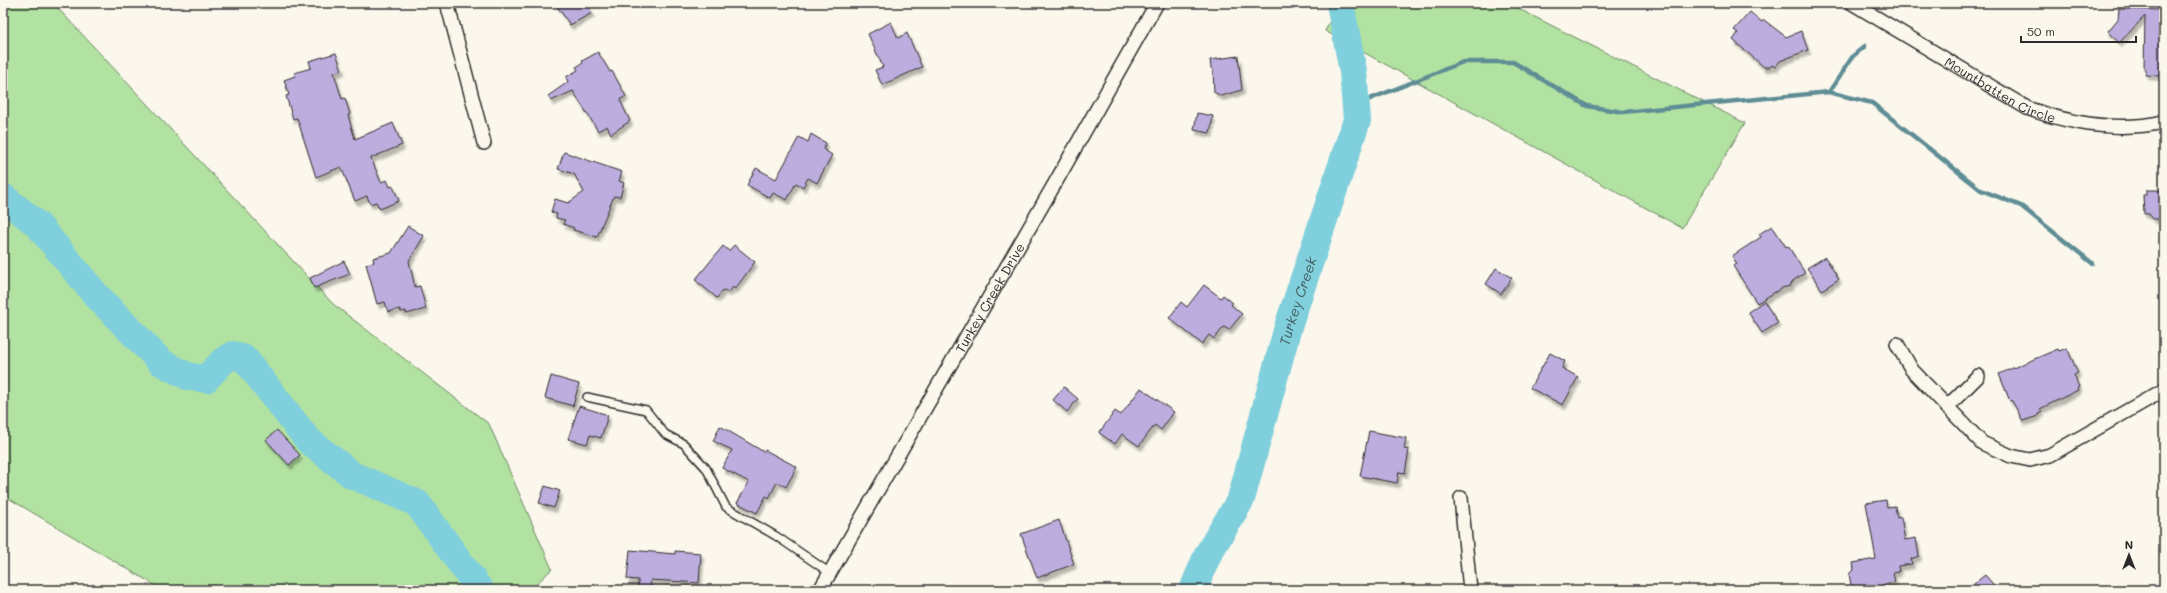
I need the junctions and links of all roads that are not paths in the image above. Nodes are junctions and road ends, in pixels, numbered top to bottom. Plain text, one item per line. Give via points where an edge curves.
1 (446, 3) edge
2 (1156, 3) edge
3 (1852, 3) edge
4 (2164, 122) edge
5 (484, 143) dead end
6 (1897, 344) dead end
7 (1978, 376) dead end
8 (2164, 390) edge
9 (587, 397) dead end
10 (1947, 407) junction
11 (1461, 498) dead end
12 (830, 573) junction
13 (820, 590) edge
14 (1470, 590) edge

1 - 5 street
2 - 12 street, Turkey Creek Drive via 1058,179
3 - 4 street, Mountbatten Circle via 2027,108 2056,119 2093,125 2129,127
6 - 10 street via 1912,370
7 - 10 street
8 - 10 street via 2050,455 2030,460 2011,456 1982,443
9 - 12 lane via 646,410 665,434 684,444 706,468 726,507 776,536
11 - 14 street
12 - 13 street, Turkey Creek Drive

